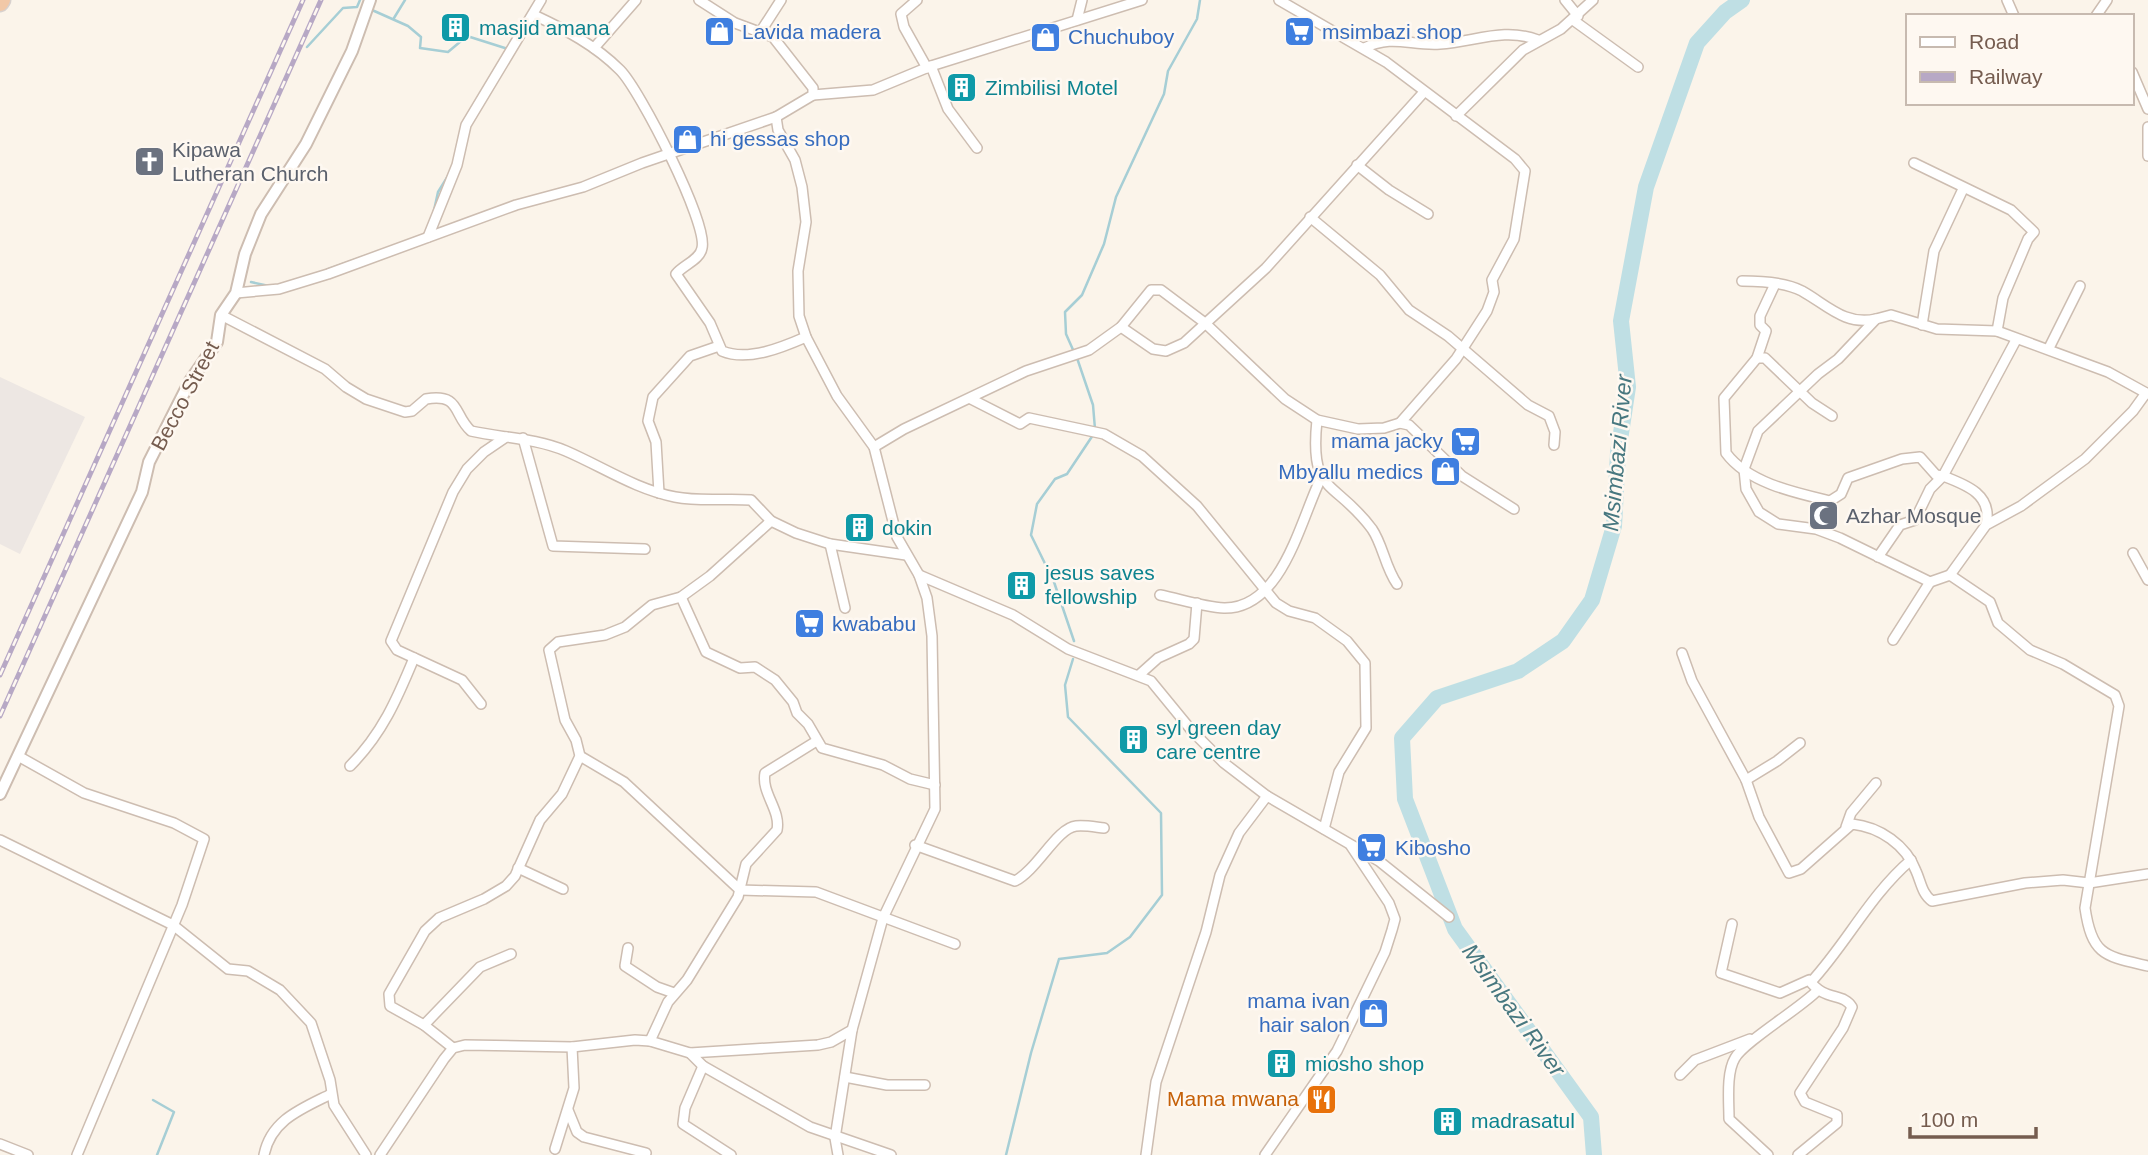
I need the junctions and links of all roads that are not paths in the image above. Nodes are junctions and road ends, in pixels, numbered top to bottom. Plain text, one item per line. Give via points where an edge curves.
1 (370, 0) edge
2 (541, 0) edge
3 (636, 0) edge
4 (699, 0) edge
5 (781, 0) edge
6 (917, 0) edge
7 (1082, 0) edge
8 (1142, 0) edge
9 (1279, 0) edge
10 (1565, 0) edge
11 (1593, 0) edge
12 (534, 15) junction
13 (1575, 18) junction
14 (1077, 20) junction
15 (761, 31) junction
16 (1538, 40) junction
17 (594, 48) junction
18 (1364, 48) junction
19 (929, 67) junction
20 (1638, 67) dead end
21 (2134, 77) edge
22 (1424, 92) junction
23 (813, 95) junction
24 (2148, 109) edge
25 (1456, 116) junction
26 (776, 117) junction
27 (2148, 127) edge
28 (977, 148) dead end
29 (669, 156) junction
30 (2148, 156) edge
31 (1914, 163) dead end
32 (1357, 165) junction
33 (1963, 189) junction
34 (1428, 214) dead end
35 (1310, 217) junction
36 (428, 237) junction
37 (1742, 281) dead end
38 (1775, 284) junction
39 (2080, 286) dead end
40 (236, 293) junction
41 (221, 315) junction
42 (1876, 318) junction
43 (1205, 323) junction
44 (1922, 326) junction
45 (1122, 327) junction
46 (1997, 331) junction
47 (806, 337) junction
48 (2016, 340) junction
49 (719, 346) junction
50 (2049, 348) junction
51 (1464, 349) junction
52 (1757, 358) junction
53 (1799, 391) junction
54 (2147, 394) edge
55 (971, 399) junction
56 (1832, 416) dead end
57 (1317, 420) junction
58 (1399, 423) junction
59 (506, 437) junction
60 (523, 438) junction
61 (1554, 445) dead end
62 (874, 447) junction
63 (1744, 469) junction
64 (1942, 476) junction
65 (1321, 478) junction
66 (659, 493) junction
67 (1514, 509) dead end
68 (771, 521) junction
69 (1986, 525) junction
70 (830, 544) junction
71 (645, 549) dead end
72 (2133, 553) dead end
73 (906, 555) junction
74 (1878, 557) junction
75 (919, 575) junction
76 (1950, 575) junction
77 (2148, 580) edge
78 (1930, 582) junction
79 (1397, 584) dead end
80 (1265, 593) junction
81 (1160, 595) dead end
82 (681, 597) junction
83 (1197, 603) junction
84 (845, 608) dead end
85 (1893, 640) dead end
86 (1682, 653) dead end
87 (414, 658) junction
88 (1139, 675) junction
89 (481, 704) dead end
90 (815, 741) junction
91 (1800, 743) dead end
92 (18, 756) junction
93 (580, 756) junction
94 (350, 766) dead end
95 (1746, 779) junction
96 (1876, 783) dead end
97 (935, 785) junction
98 (0, 794) edge
99 (1267, 796) junction
100 (1846, 827) junction
101 (1104, 828) dead end
102 (1324, 829) junction
103 (0, 840) edge
104 (915, 845) junction
105 (1351, 846) junction
106 (1911, 860) junction
107 (518, 868) junction
108 (2148, 874) edge
109 (2089, 883) junction
110 (564, 889) dead end
111 (740, 890) junction
112 (1449, 917) dead end
113 (883, 918) junction
114 (1732, 924) dead end
115 (173, 925) junction
116 (956, 944) dead end
117 (628, 948) dead end
118 (512, 954) dead end
119 (2148, 966) edge
120 (1811, 982) junction
121 (1817, 991) junction
122 (674, 993) junction
123 (424, 1025) junction
124 (852, 1030) junction
125 (1761, 1036) junction
126 (650, 1041) junction
127 (572, 1047) junction
128 (453, 1048) junction
129 (690, 1053) junction
130 (703, 1066) junction
131 (1680, 1075) dead end
132 (845, 1077) junction
133 (925, 1085) dead end
134 (331, 1094) junction
135 (568, 1110) junction
136 (835, 1138) junction
137 (0, 1144) edge
138 (555, 1149) dead end
139 (646, 1153) dead end
140 (28, 1155) edge
141 (77, 1155) edge
142 (264, 1155) edge
143 (366, 1155) edge
144 (380, 1155) edge
145 (731, 1155) edge
146 (838, 1155) edge
147 (891, 1155) edge
148 (1146, 1155) edge
149 (1265, 1155) edge
150 (1768, 1155) edge
151 (1798, 1155) edge

1 - 40 street, Becco Street via 352,51 306,144 261,214
2 - 12 street
3 - 17 street
4 - 15 street via 735,23
5 - 15 street
6 - 19 street via 901,14
7 - 14 street
8 - 14 street
9 - 18 street
10 - 13 street
11 - 13 street
12 - 17 street
12 - 36 street via 466,125 457,165
13 - 16 street
13 - 20 street
14 - 19 street
15 - 23 street via 783,47 813,88
16 - 18 street via 1504,34 1441,44 1384,40
16 - 25 street
17 - 29 street via 628,78
18 - 22 street
19 - 23 street via 873,90
19 - 28 street via 948,109
21 - 24 street
22 - 25 street
22 - 32 street
23 - 26 street
25 - 51 street via 1525,171 1514,239 1492,280 1494,292 1487,311
26 - 29 street
26 - 47 street via 802,187 806,222 797,299
27 - 30 street
29 - 36 street
29 - 49 street via 703,244 702,252 676,274 710,323
31 - 33 street
32 - 34 street
32 - 35 street
33 - 44 street via 1934,251
33 - 46 street via 2011,210 2034,232 2003,298
35 - 43 street via 1266,268
35 - 51 street via 1380,275 1409,310
36 - 40 street via 279,289
37 - 38 street
38 - 42 street via 1801,291 1842,318
38 - 52 street via 1760,316 1766,331
39 - 50 street
40 - 41 street, Becco Street
41 - 59 street via 325,369 366,399 405,412 426,399 443,398 453,402 471,431
41 - 92 street, Becco Street via 216,342 190,381 149,462 142,492
42 - 44 street via 1891,315
42 - 53 street via 1838,359
43 - 45 street via 1184,343 1166,351 1146,345
43 - 45 street via 1161,290 1151,290
43 - 57 street via 1285,398
44 - 46 street
45 - 55 street via 1089,350 1026,371
46 - 48 street
47 - 49 street via 754,353 730,354
47 - 62 street via 837,396
48 - 50 street
48 - 64 street
49 - 66 street via 690,356 653,397 648,421 656,442
50 - 54 street
51 - 58 street
51 - 61 street via 1528,405 1549,416
52 - 53 street via 1765,358
52 - 63 street via 1724,398 1726,453
53 - 56 street
53 - 63 street via 1758,431
54 - 69 street via 2085,458 2037,495
55 - 62 street
55 - 80 street via 1020,424 1028,418 1104,433 1142,456 1186,495
57 - 58 street via 1358,429
57 - 65 street via 1315,466
58 - 67 street via 1415,428 1453,469
59 - 60 street
59 - 87 street via 467,469 398,618 392,646
60 - 66 street via 566,451 626,482
60 - 71 street via 553,546
62 - 73 street via 897,537
63 - 64 street via 1772,486 1830,501 1841,494 1848,478 1914,456
63 - 74 street via 1746,489 1769,519 1816,529
64 - 69 street via 1972,488 1985,501
64 - 74 street via 1915,520 1900,526
65 - 79 street via 1370,527
65 - 80 street via 1284,563
66 - 68 street via 701,501 751,500
68 - 70 street
68 - 82 street
69 - 76 street
70 - 73 street
70 - 84 street
72 - 77 street
73 - 75 street
74 - 78 street
75 - 88 street via 1013,615 1068,649
75 - 97 street via 932,636
76 - 78 street
76 - 109 street via 1990,602 1998,623 2030,650 2063,664 2118,700
78 - 85 street
80 - 83 street via 1235,607
80 - 102 street via 1289,611 1315,618 1347,641 1365,663 1365,734 1339,772
81 - 83 street
82 - 90 street via 706,652 740,668 755,667 775,680
82 - 93 street via 652,606 625,627 558,642 550,650 565,720
83 - 88 street via 1194,639 1158,657
86 - 95 street via 1692,681
87 - 89 street via 463,680
87 - 94 street via 386,722
88 - 99 street via 1161,691 1224,763
90 - 97 street via 832,753 883,765
90 - 111 street via 765,773 777,830 746,864
91 - 95 street
92 - 98 street, Becco Street
92 - 115 street via 84,793 174,823 204,839
93 - 107 street via 562,793 540,820
93 - 111 street via 624,782
95 - 100 street via 1759,817 1789,873 1801,869
96 - 100 street via 1851,813
97 - 104 street via 933,814
99 - 102 street
99 - 148 street via 1239,833 1220,875 1156,1082
100 - 106 street via 1860,825 1898,843
101 - 104 street via 1075,826 1066,830 1041,860 1015,881
102 - 105 street
103 - 115 street
104 - 113 street
105 - 112 street via 1379,861
105 - 149 street via 1389,903 1395,919 1392,930 1337,1051
106 - 109 street via 1924,894 1932,901 2025,883
106 - 120 street via 1863,912 1837,953
107 - 110 street
107 - 123 street via 506,886 439,918 417,941 387,1000 399,1013
108 - 109 street
109 - 119 street via 2085,908 2094,946 2116,958
111 - 113 street via 816,892
111 - 122 street via 687,980
113 - 116 street
113 - 124 street
114 - 120 street via 1721,973 1780,993 1805,979
115 - 134 street via 228,969 265,979 302,1010 319,1041
115 - 141 street
117 - 122 street via 625,966
118 - 123 street via 480,967
120 - 121 street
121 - 125 street
121 - 151 street via 1847,1000 1852,1012 1800,1093 1805,1102 1837,1115 1837,1123
122 - 126 street
123 - 128 street
124 - 129 street via 818,1045
124 - 132 street
125 - 131 street via 1703,1055
125 - 150 street via 1734,1059 1729,1119
126 - 127 street
126 - 129 street
127 - 128 street
127 - 135 street via 575,1088
128 - 144 street
129 - 130 street
130 - 136 street
130 - 145 street via 683,1124
132 - 133 street via 887,1085
132 - 136 street
134 - 142 street via 283,1120 267,1140
134 - 143 street
135 - 138 street
135 - 139 street via 583,1138
136 - 146 street
136 - 147 street
137 - 140 street

